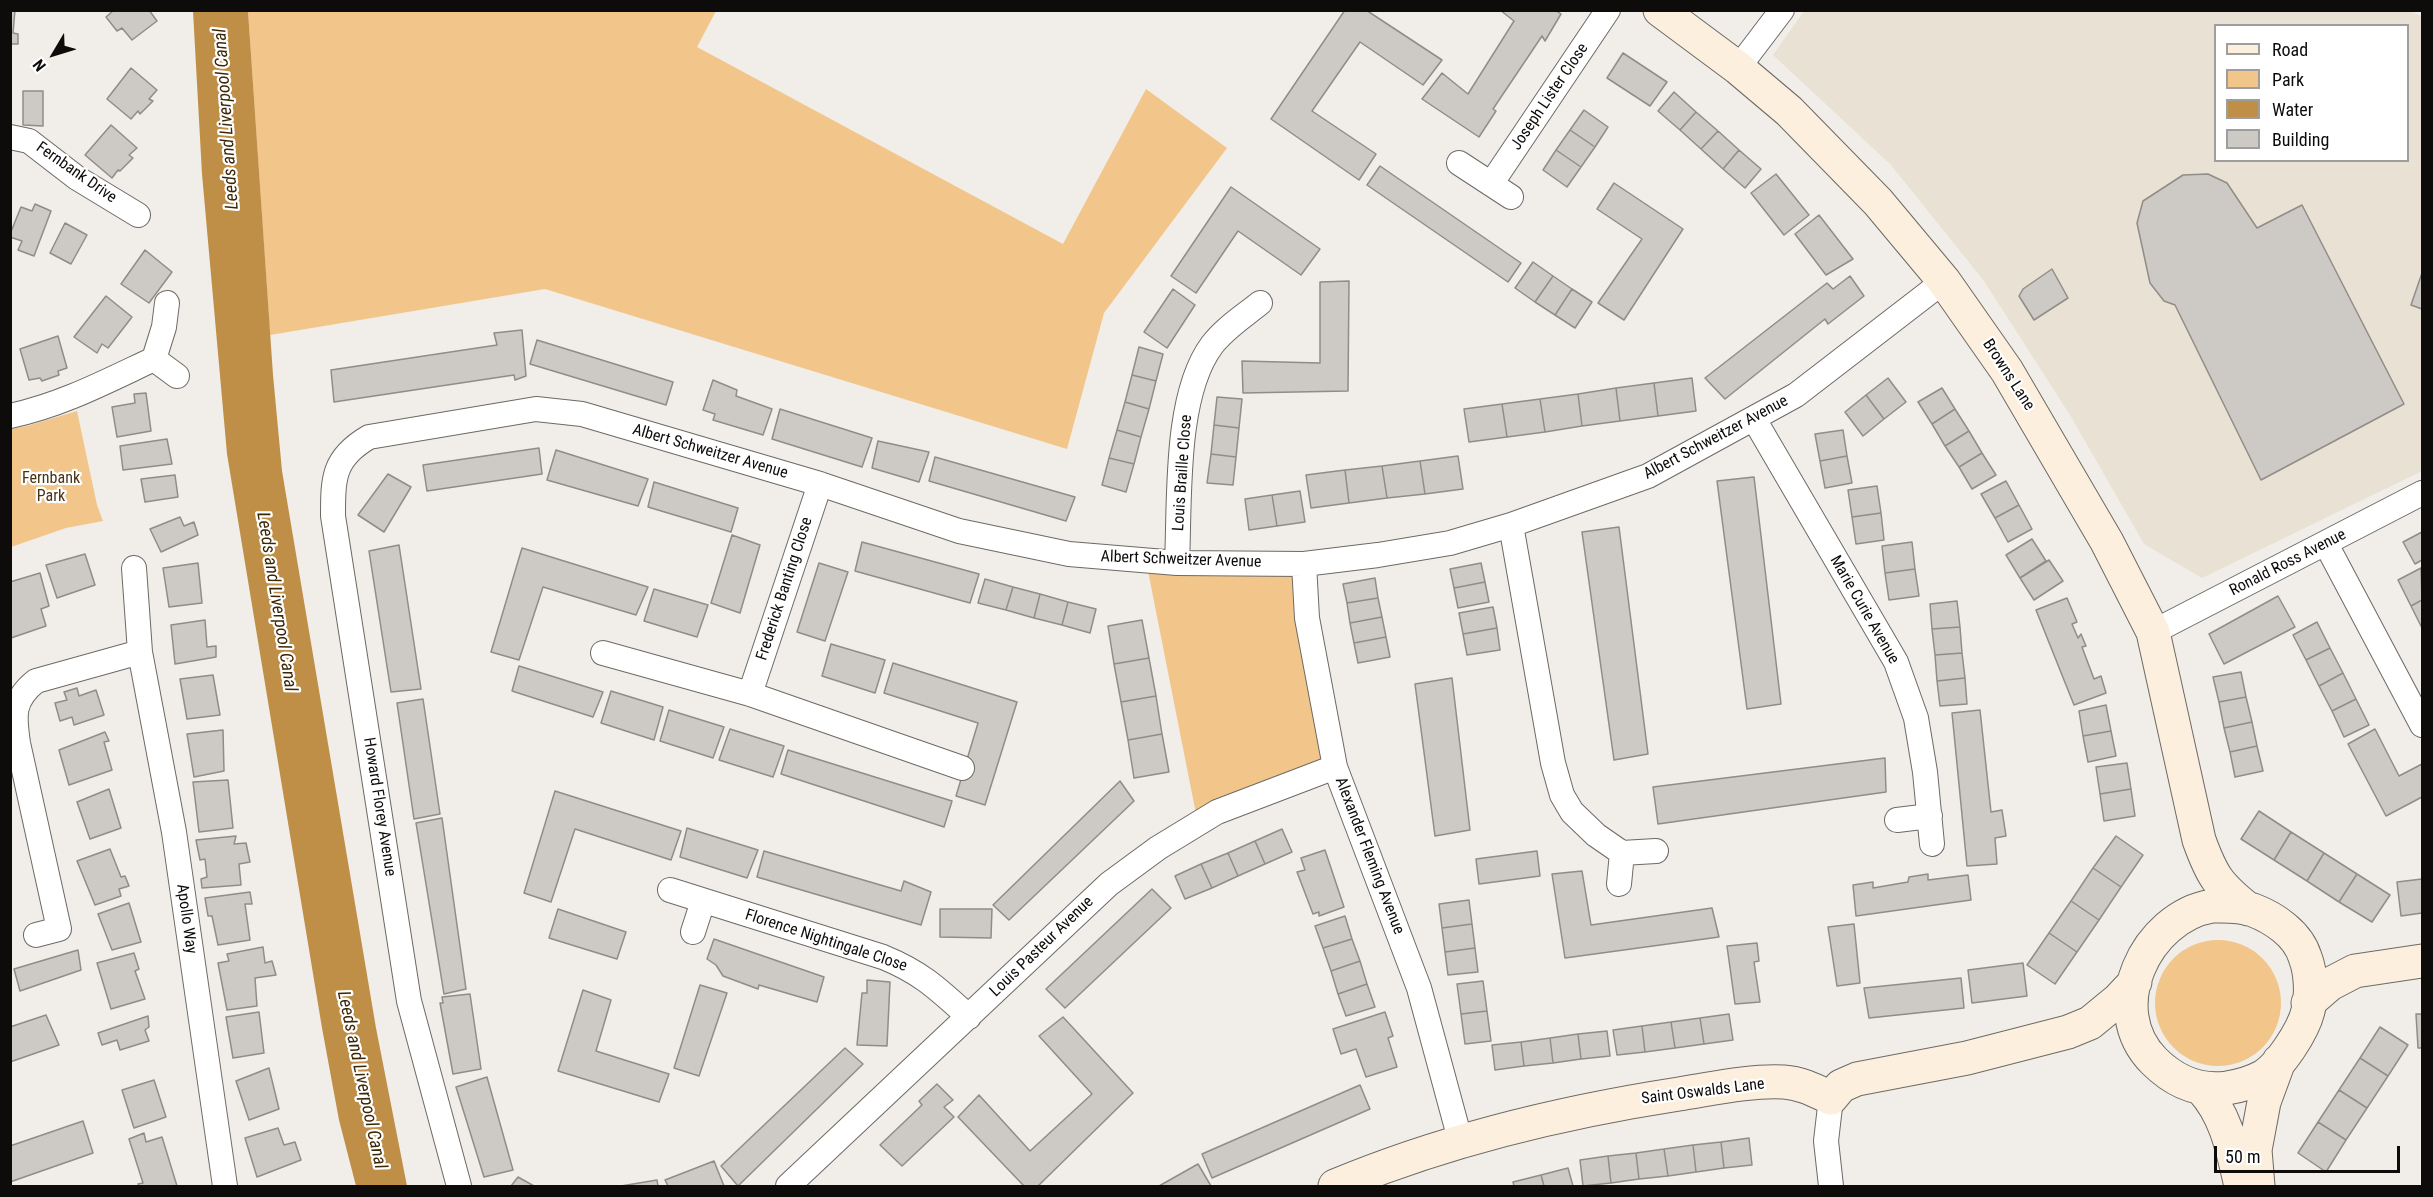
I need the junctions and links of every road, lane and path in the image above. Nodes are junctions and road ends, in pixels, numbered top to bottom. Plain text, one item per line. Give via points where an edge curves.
1 (1608, 10) edge
2 (1660, 10) edge
3 (1782, 10) edge
4 (1738, 68) junction
5 (10, 137) edge
6 (1459, 163) dead end
7 (138, 215) dead end
8 (1944, 281) junction
9 (167, 303) dead end
10 (1260, 303) dead end
11 (154, 359) junction
12 (177, 376) dead end
13 (10, 416) edge
14 (1754, 420) junction
15 (369, 437) joint
16 (820, 484) junction
17 (2422, 493) edge
18 (1511, 525) junction
19 (2326, 544) junction
20 (1177, 563) junction
21 (1304, 564) junction
22 (134, 568) dead end
23 (2153, 632) junction
24 (140, 652) junction
25 (603, 653) dead end
26 (750, 694) junction
27 (2422, 725) edge
28 (1335, 767) junction
29 (962, 768) dead end
30 (1930, 816) junction
31 (1897, 819) dead end
32 (2199, 840) junction
33 (1932, 844) dead end
34 (1656, 851) dead end
35 (1622, 853) junction
36 (1619, 884) dead end
37 (670, 890) dead end
38 (703, 901) junction
39 (2248, 909) junction
40 (2170, 924) junction
41 (693, 932) dead end
42 (36, 935) dead end
43 (2293, 937) junction
44 (2422, 961) edge
45 (2355, 970) junction
46 (2135, 982) junction
47 (2308, 1003) junction
48 (969, 1017) junction
49 (2068, 1032) junction
50 (2146, 1052) junction
51 (2279, 1061) junction
52 (2202, 1089) junction
53 (1832, 1098) junction
54 (1461, 1143) junction
55 (225, 1186) edge
56 (459, 1186) edge
57 (788, 1186) edge
58 (1335, 1186) edge
59 (1831, 1186) edge
60 (2241, 1186) edge
61 (2258, 1186) edge

1 - 6 street, Joseph Lister Close via 1501,190
2 - 4 street, Browns Lane
3 - 4 street
4 - 8 street, Browns Lane via 1789,111 1878,202
5 - 7 street, Fernbank Drive via 29,141 77,178
8 - 14 street, Albert Schweitzer Avenue via 1796,395
8 - 23 street, Browns Lane via 2042,429
9 - 11 street
10 - 20 street, Louis Braille Close via 1223,332 1195,375 1182,450
11 - 12 street
11 - 13 street via 89,391
14 - 18 street, Albert Schweitzer Avenue via 1648,476
14 - 30 street, Marie Curie Avenue via 1896,662 1916,718
15 - 16 street, Albert Schweitzer Avenue via 536,409 582,414
15 - 56 street, Howard Florey Avenue via 352,447 341,461 333,482 333,516 409,1001
16 - 20 street, Albert Schweitzer Avenue via 970,533 1069,554
16 - 26 street, Frederick Banting Close
17 - 19 street, Ronald Ross Avenue
18 - 21 street, Albert Schweitzer Avenue via 1450,543
18 - 35 street via 1562,795 1572,812
19 - 23 street, Ronald Ross Avenue
19 - 27 street
20 - 21 street, Albert Schweitzer Avenue
21 - 28 street, Alexander Fleming Avenue via 1307,618
22 - 24 street, Apollo Way
23 - 32 street, Browns Lane
24 - 42 street via 36,681 23,691 14,715 59,929
24 - 55 street, Apollo Way via 174,832
25 - 26 street
26 - 29 street
28 - 48 street, Louis Pasteur Avenue via 1217,812 1158,848 1109,884
28 - 54 street, Alexander Fleming Avenue via 1419,988
30 - 31 street
30 - 33 street, Marie Curie Avenue
32 - 39 street, Browns Lane via 2210,870 2224,890
32 - 40 street, Browns Lane via 2196,880
34 - 35 street
35 - 36 street
37 - 38 street, Florence Nightingale Close
38 - 41 street
38 - 48 street, Florence Nightingale Close via 909,968
39 - 40 street via 2202,908
39 - 43 street via 2279,923
40 - 46 street via 2146,951
43 - 45 street via 2317,954
43 - 47 street via 2305,956
44 - 45 street
45 - 47 street
46 - 49 street via 2090,1023
46 - 50 street via 2131,999 2133,1022
47 - 51 street via 2299,1031
48 - 57 street, Louis Pasteur Avenue
49 - 50 street via 2117,1039
49 - 53 street via 1967,1058 1857,1079 1841,1086
50 - 52 street via 2167,1073
51 - 52 street via 2264,1077 2241,1086
51 - 61 street via 2264,1102 2255,1150
52 - 60 street via 2214,1102 2230,1137
53 - 54 street, Saint Oswalds Lane via 1784,1082 1726,1086 1534,1122
53 - 59 street via 1827,1141
54 - 58 street, Saint Oswalds Lane via 1387,1165

